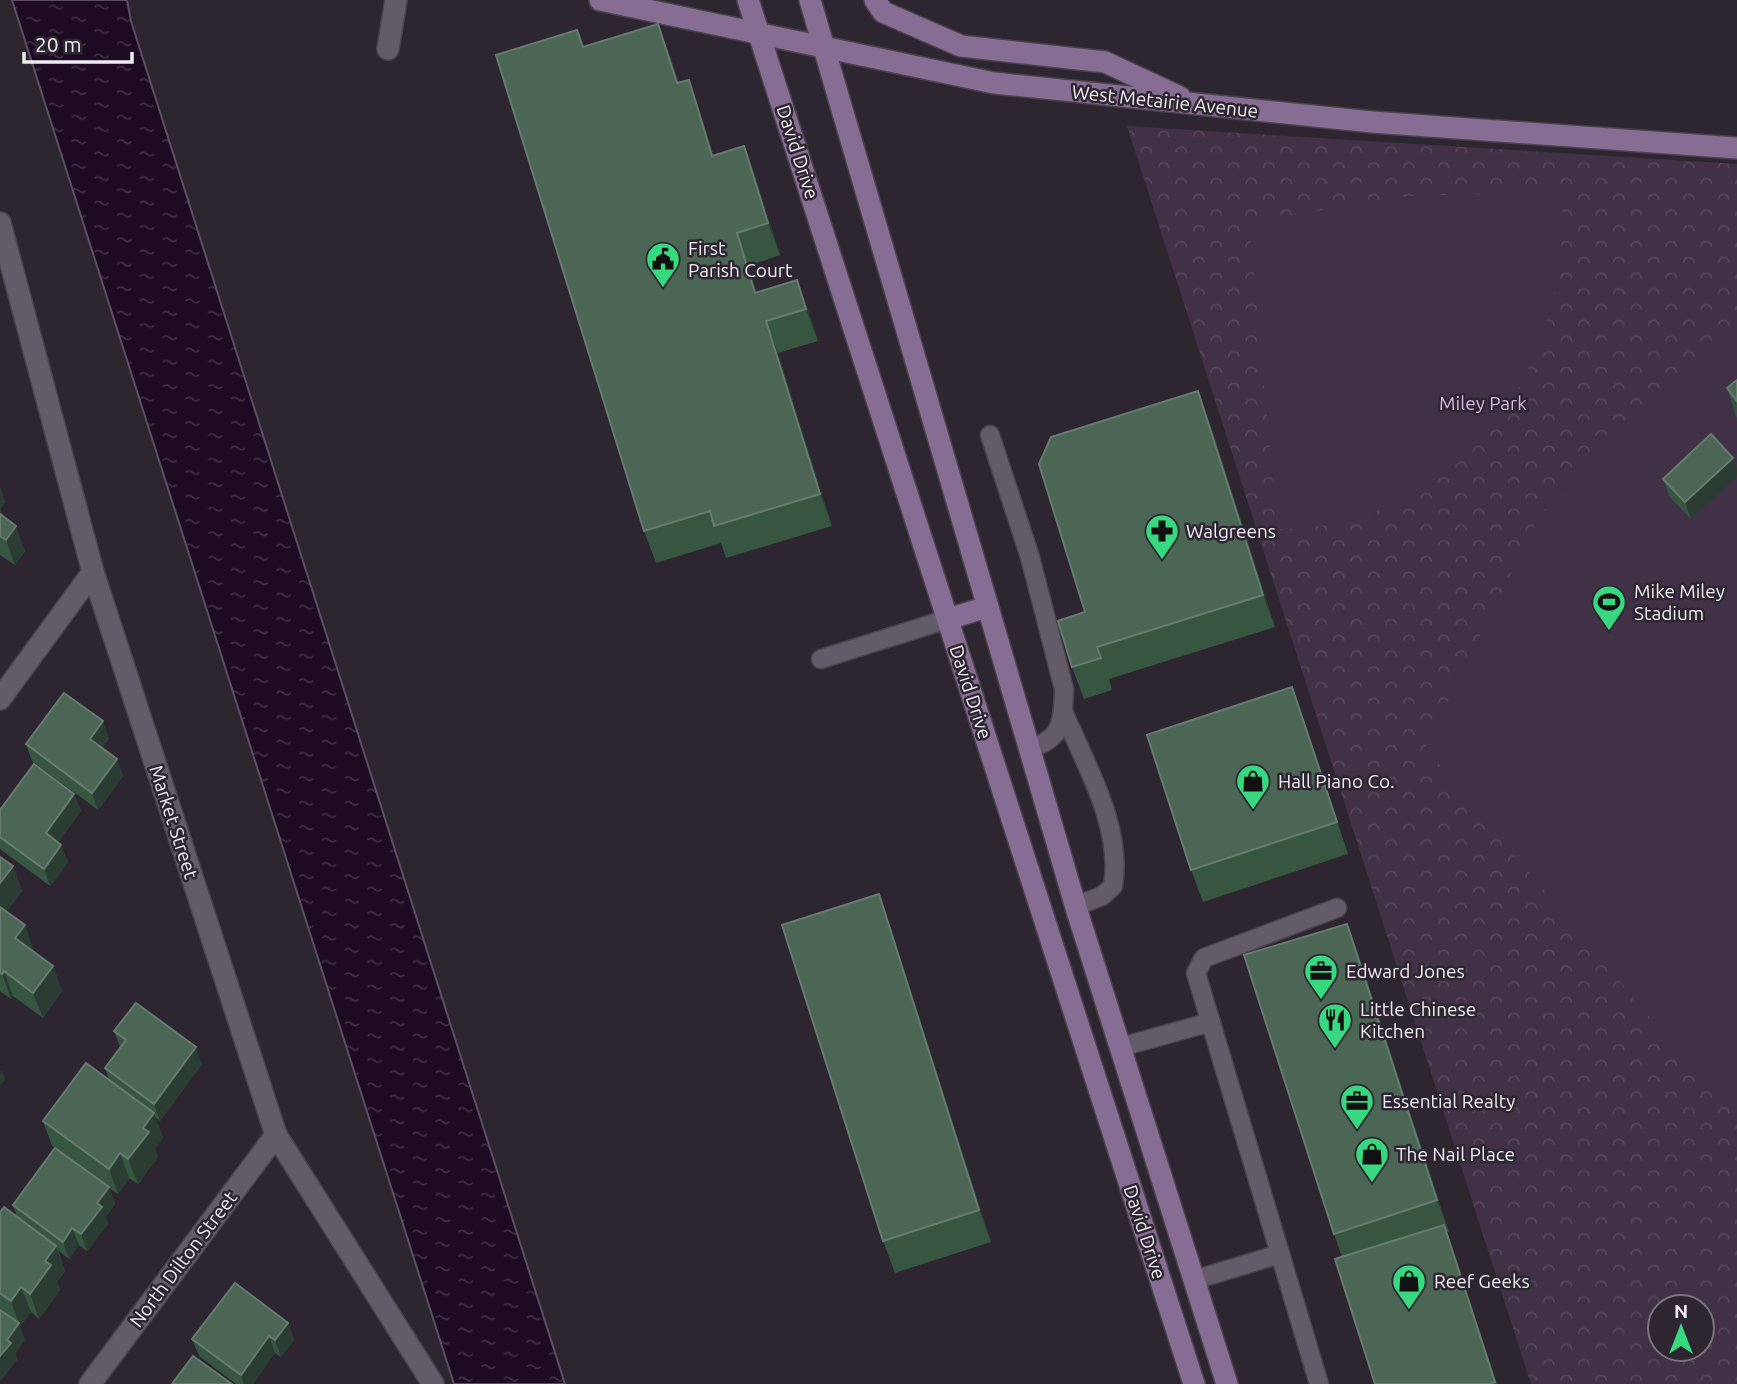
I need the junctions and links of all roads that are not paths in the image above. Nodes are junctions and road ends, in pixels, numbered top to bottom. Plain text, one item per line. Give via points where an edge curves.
1 (396, 0) edge
2 (600, 0) edge
3 (748, 0) edge
4 (810, 0) edge
5 (875, 0) edge
6 (759, 31) junction
7 (822, 46) junction
8 (388, 49) dead end
9 (1196, 104) junction
10 (1737, 148) edge
11 (0, 223) edge
12 (990, 435) dead end
13 (93, 572) junction
14 (988, 607) junction
15 (948, 619) junction
16 (821, 659) dead end
17 (0, 699) edge
18 (1063, 711) junction
19 (1029, 748) junction
20 (1076, 906) junction
21 (1337, 908) dead end
22 (1211, 1022) junction
23 (1121, 1047) junction
24 (276, 1135) junction
25 (1280, 1254) junction
26 (1194, 1280) junction
27 (90, 1384) edge
28 (433, 1384) edge
29 (1194, 1384) edge
30 (1227, 1384) edge
31 (1319, 1384) edge

1 - 8 street
2 - 6 main road, West Metairie Avenue
3 - 6 main road, David Drive
4 - 7 main road, David Drive
5 - 9 main road via 883,12 961,46 1105,62
6 - 7 main road, West Metairie Avenue
6 - 15 main road, David Drive
7 - 9 main road, West Metairie Avenue via 994,83
7 - 14 main road, David Drive
9 - 10 main road, West Metairie Avenue via 1372,122
11 - 13 street, Market Street
12 - 18 lane via 1034,570 1061,674
13 - 17 street
13 - 24 street, Market Street
14 - 15 main road
14 - 19 main road, David Drive
15 - 16 lane
15 - 29 main road, David Drive
18 - 19 lane via 1052,738
18 - 20 lane via 1093,782 1115,854 1113,886 1102,896
19 - 20 main road, David Drive
20 - 23 main road, David Drive
21 - 22 lane via 1204,958 1196,973
22 - 23 lane
22 - 25 lane
23 - 26 main road, David Drive
24 - 27 street, North Dilton Street
24 - 28 street, Market Street
25 - 26 lane
25 - 31 lane
26 - 30 main road, David Drive

